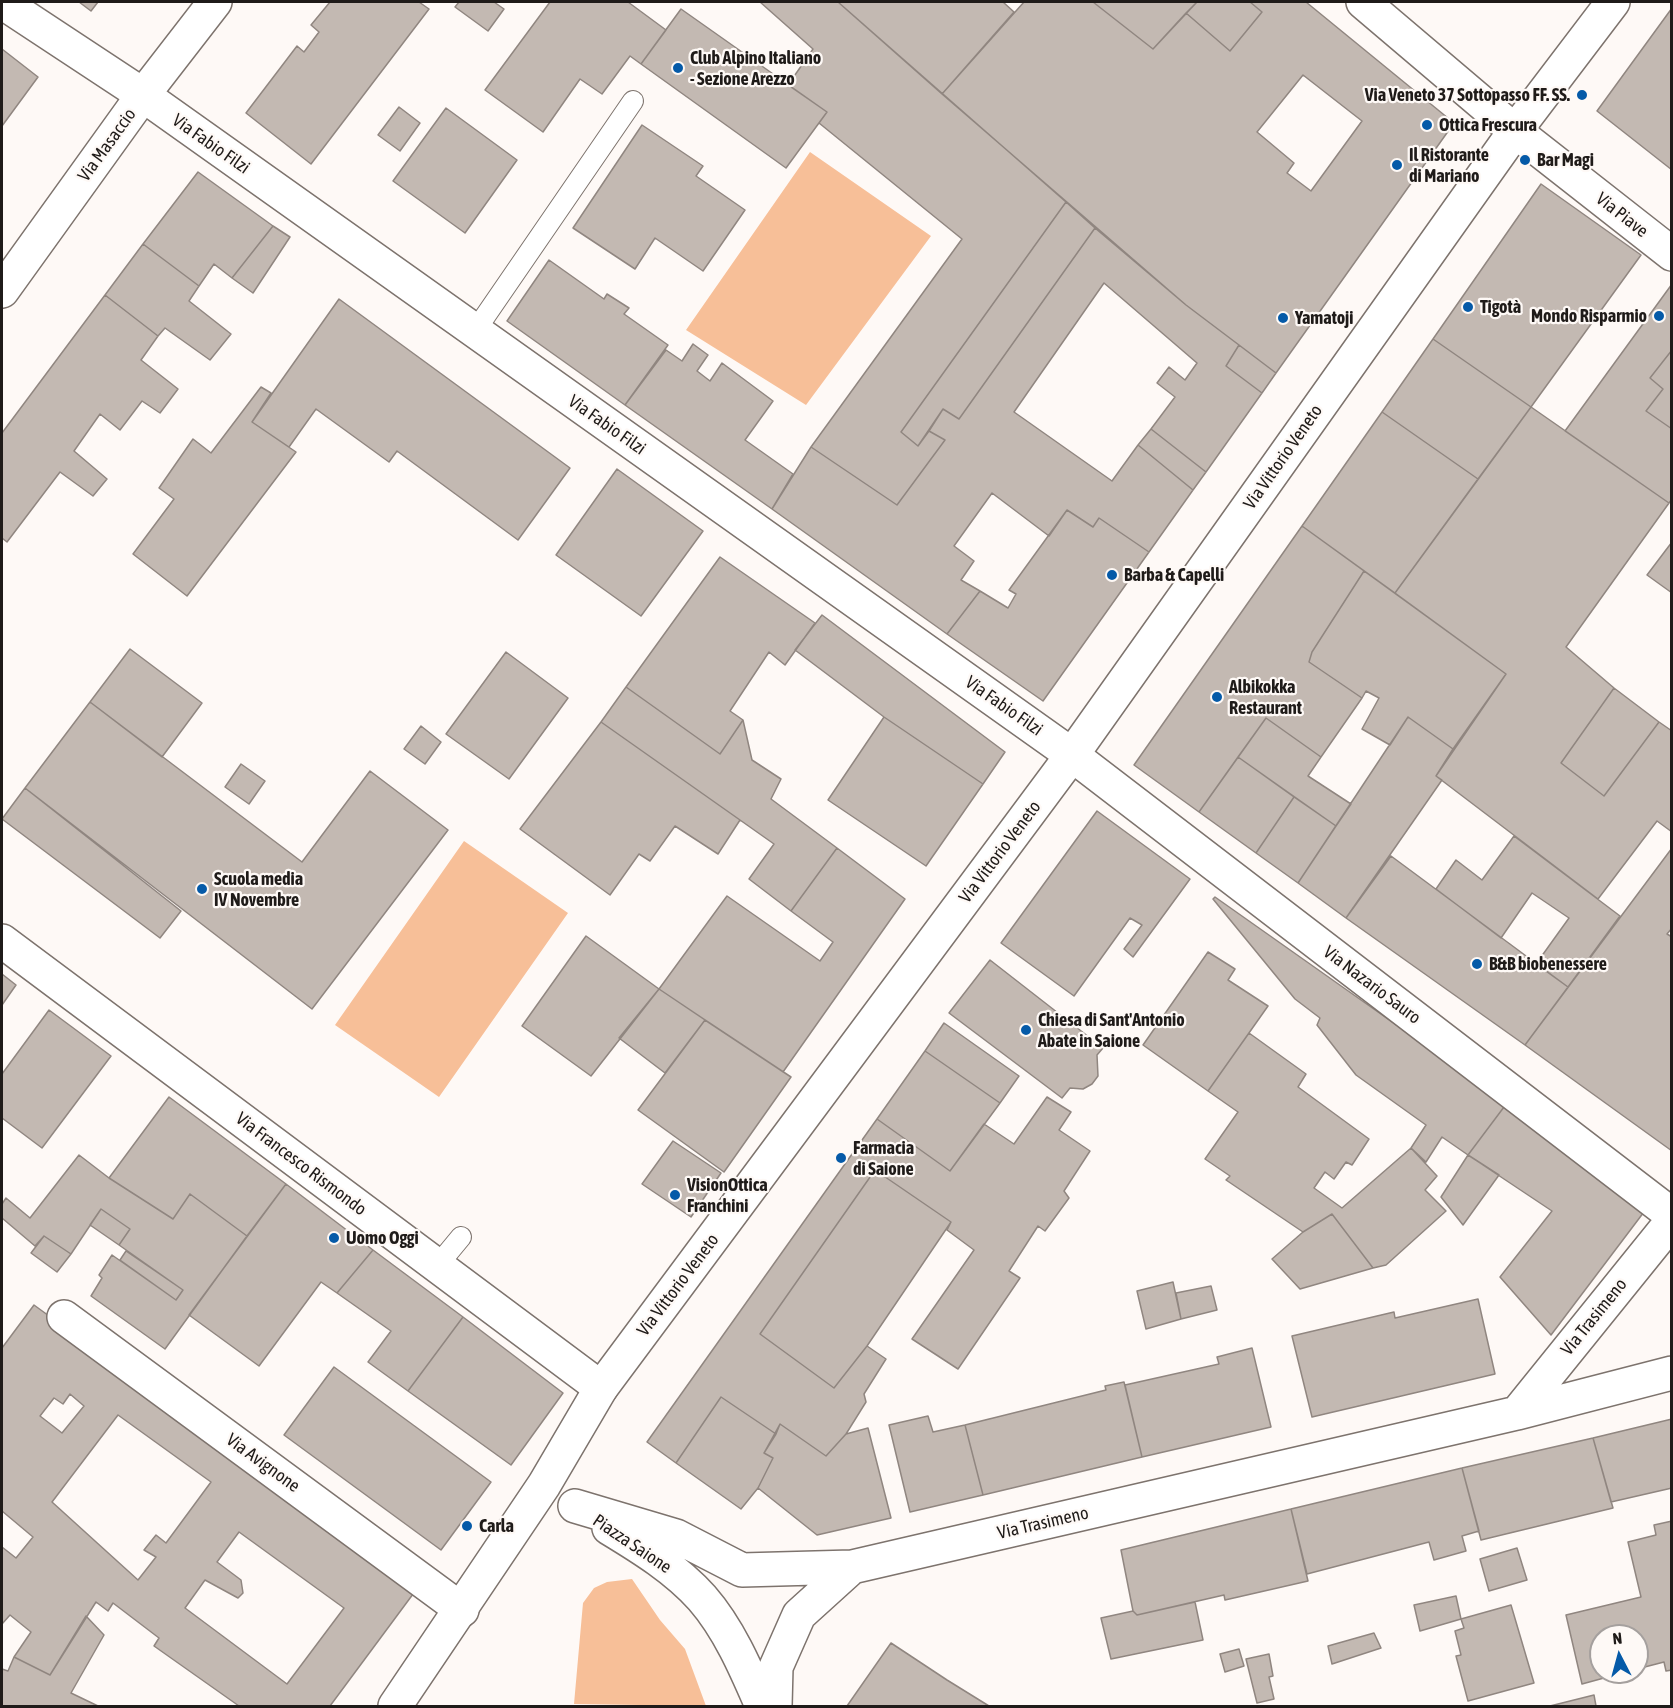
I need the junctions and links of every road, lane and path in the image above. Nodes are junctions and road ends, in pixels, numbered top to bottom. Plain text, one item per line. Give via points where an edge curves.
1 (2, 2) edge
2 (215, 2) edge
3 (1363, 2) edge
4 (1613, 2) edge
5 (144, 95) junction
6 (633, 102) dead end
7 (1515, 130) junction
8 (1671, 254) edge
9 (2, 291) edge
10 (475, 331) junction
11 (1072, 754) junction
12 (2, 941) edge
13 (1671, 1215) edge
14 (1671, 1221) edge
15 (461, 1237) dead end
16 (437, 1266) junction
17 (64, 1317) dead end
18 (1671, 1373) edge
19 (601, 1388) junction
20 (1517, 1413) junction
21 (544, 1485) junction
22 (575, 1506) junction
23 (852, 1567) junction
24 (462, 1610) junction
25 (395, 1707) edge
26 (762, 1707) edge
27 (775, 1707) edge

1 - 5 street, Via Fabio Filzi
2 - 5 street, Via Masaccio
3 - 7 street, Via Piave
4 - 7 street, Via Vittorio Veneto
5 - 9 street, Via Masaccio
5 - 10 street, Via Fabio Filzi
6 - 10 lane
7 - 8 street, Via Piave
7 - 11 street, Via Vittorio Veneto
10 - 11 street, Via Fabio Filzi
11 - 13 street, Via Nazario Sauro
11 - 19 street, Via Vittorio Veneto
12 - 16 street, Via Francesco Rismondo
14 - 20 street, Via Trasimeno
15 - 16 lane
16 - 19 street, Via Francesco Rismondo
17 - 24 street, Via Avignone
18 - 20 street, Via Trasimeno
19 - 21 street, Via Vittorio Veneto
20 - 23 street, Via Trasimeno
21 - 22 street, Piazza Saione
21 - 24 street, Via Vittorio Veneto
22 - 23 street, Via Trasimeno via 676,1536 741,1570
22 - 26 street, Piazza Saione via 657,1558 702,1598 738,1651
23 - 27 street via 799,1615 776,1667
24 - 25 street, Via Vittorio Veneto

